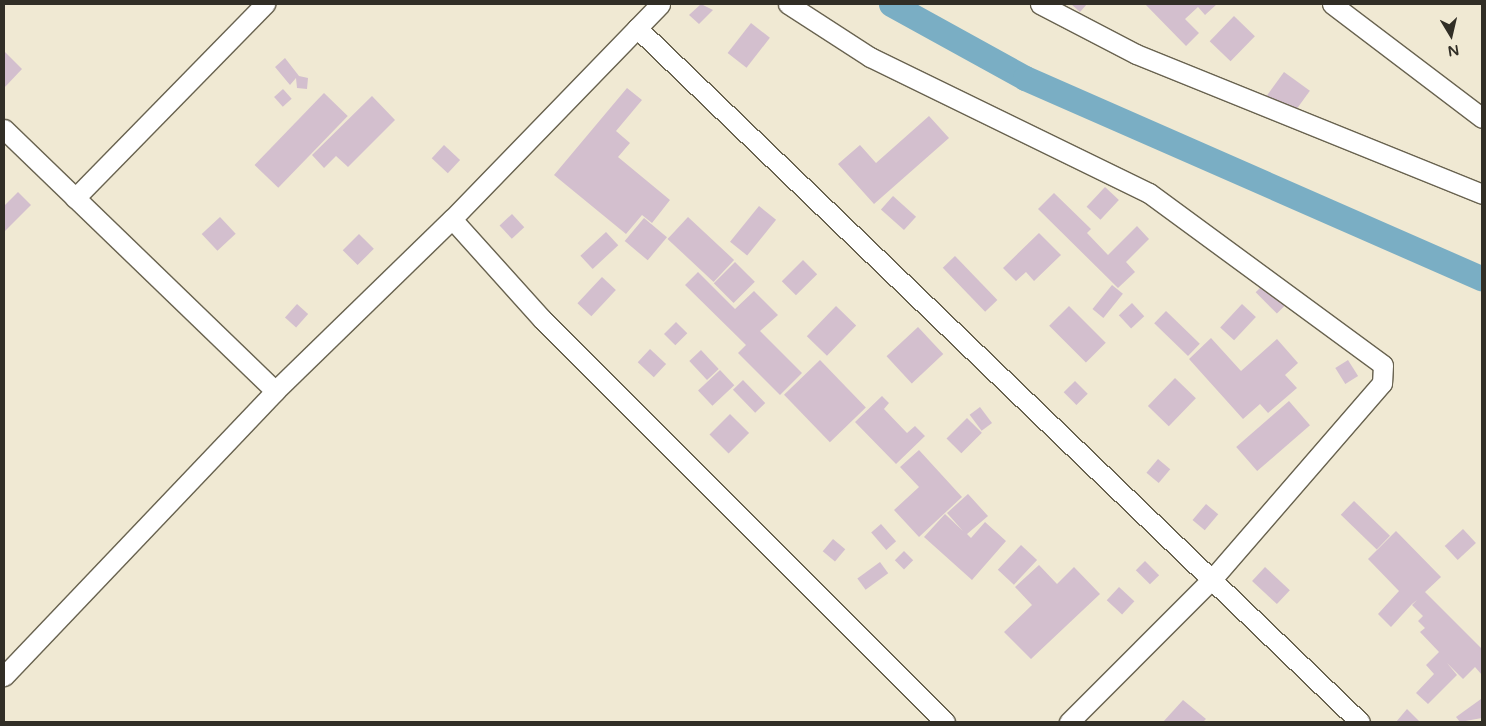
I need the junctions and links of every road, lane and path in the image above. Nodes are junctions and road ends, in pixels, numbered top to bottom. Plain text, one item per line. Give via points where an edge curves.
1 (265, 4) edge
2 (660, 4) edge
3 (788, 4) edge
4 (1040, 4) edge
5 (1332, 4) edge
6 (637, 28) junction
7 (1482, 118) edge
8 (4, 129) edge
9 (1482, 194) edge
10 (75, 198) junction
11 (452, 219) junction
12 (275, 391) junction
13 (1213, 578) junction
14 (4, 676) edge
15 (945, 722) edge
16 (1069, 722) edge
17 (1360, 722) edge

1 - 10 street
2 - 6 street
3 - 13 street via 870,58 1149,193 1384,365 1382,383
4 - 9 street via 1136,54
5 - 7 street
6 - 11 street
6 - 13 street
8 - 10 street
10 - 12 street
11 - 12 street
11 - 15 street via 542,319
12 - 14 street
13 - 16 street
13 - 17 street

